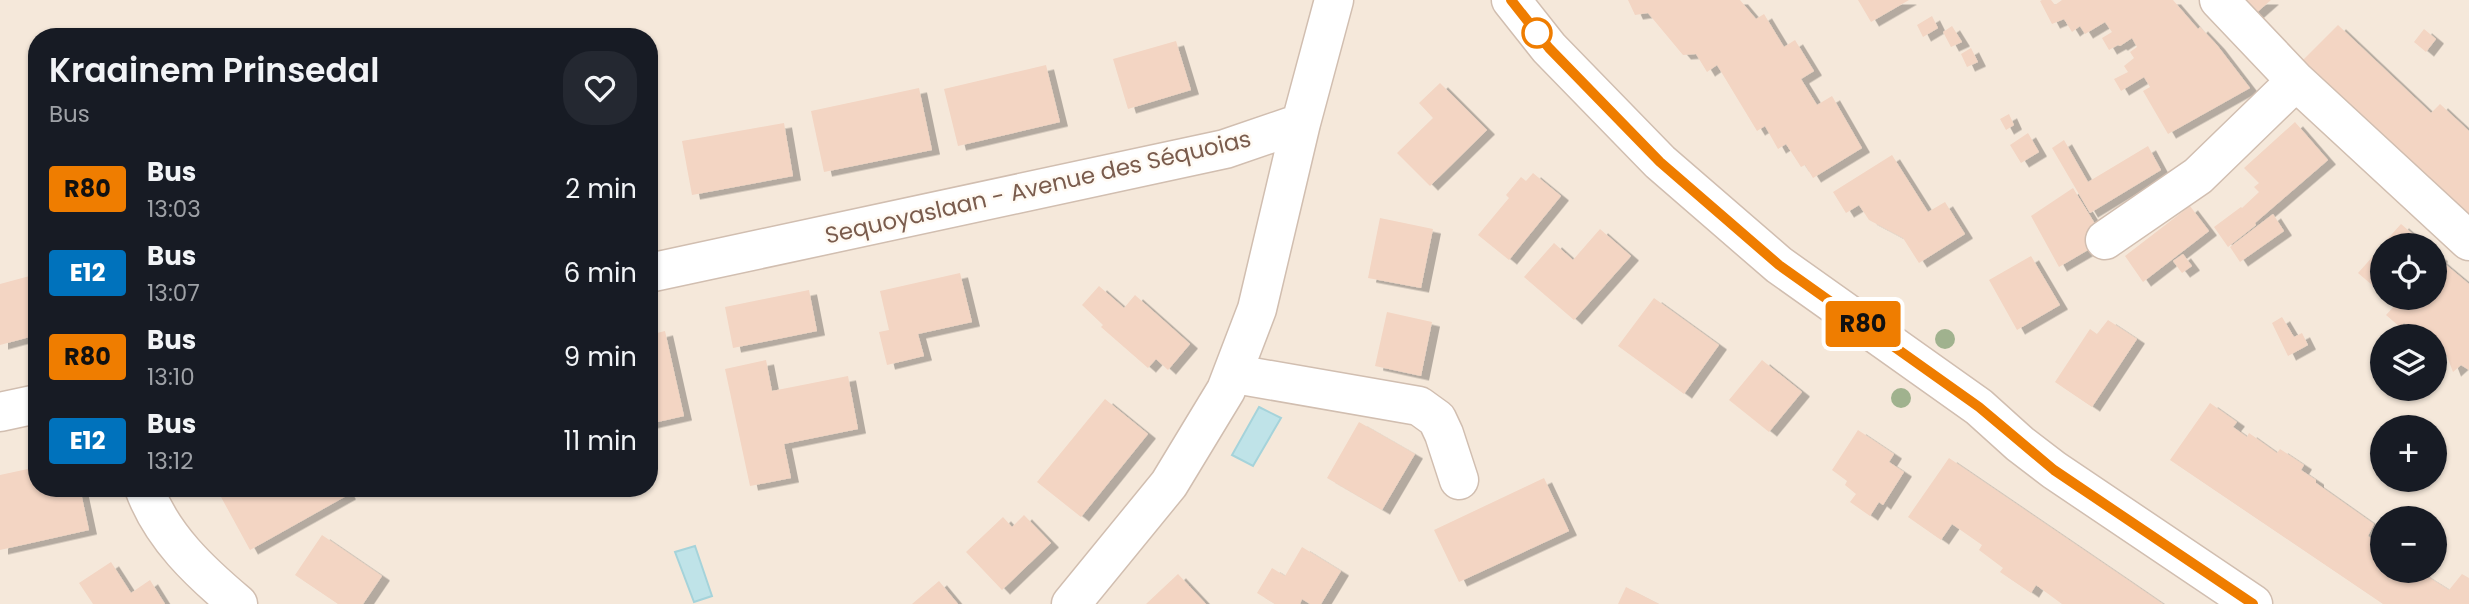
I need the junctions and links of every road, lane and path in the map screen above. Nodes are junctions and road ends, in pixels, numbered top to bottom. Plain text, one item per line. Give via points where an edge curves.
1 (1334, 0) edge
2 (1510, 0) edge
3 (2219, 0) edge
4 (2296, 81) junction
5 (1301, 123) junction
6 (2105, 240) dead end
7 (2469, 241) edge
8 (658, 271) edge
9 (1234, 374) junction
10 (28, 406) edge
11 (0, 412) edge
12 (1459, 480) dead end
13 (147, 497) edge
14 (1075, 602) edge
15 (239, 604) edge
16 (2253, 604) edge

1 - 5 street
2 - 16 street via 1549,48 1660,162 1779,265 1979,407 2054,470
3 - 4 street
4 - 6 street via 2198,176
4 - 7 street
5 - 8 street, Sequoyaslaan - Avenue des Séquoias via 1225,149
5 - 9 street via 1257,309
9 - 12 street via 1419,406 1437,419
9 - 14 street via 1169,484
10 - 11 street
13 - 15 street via 170,537

